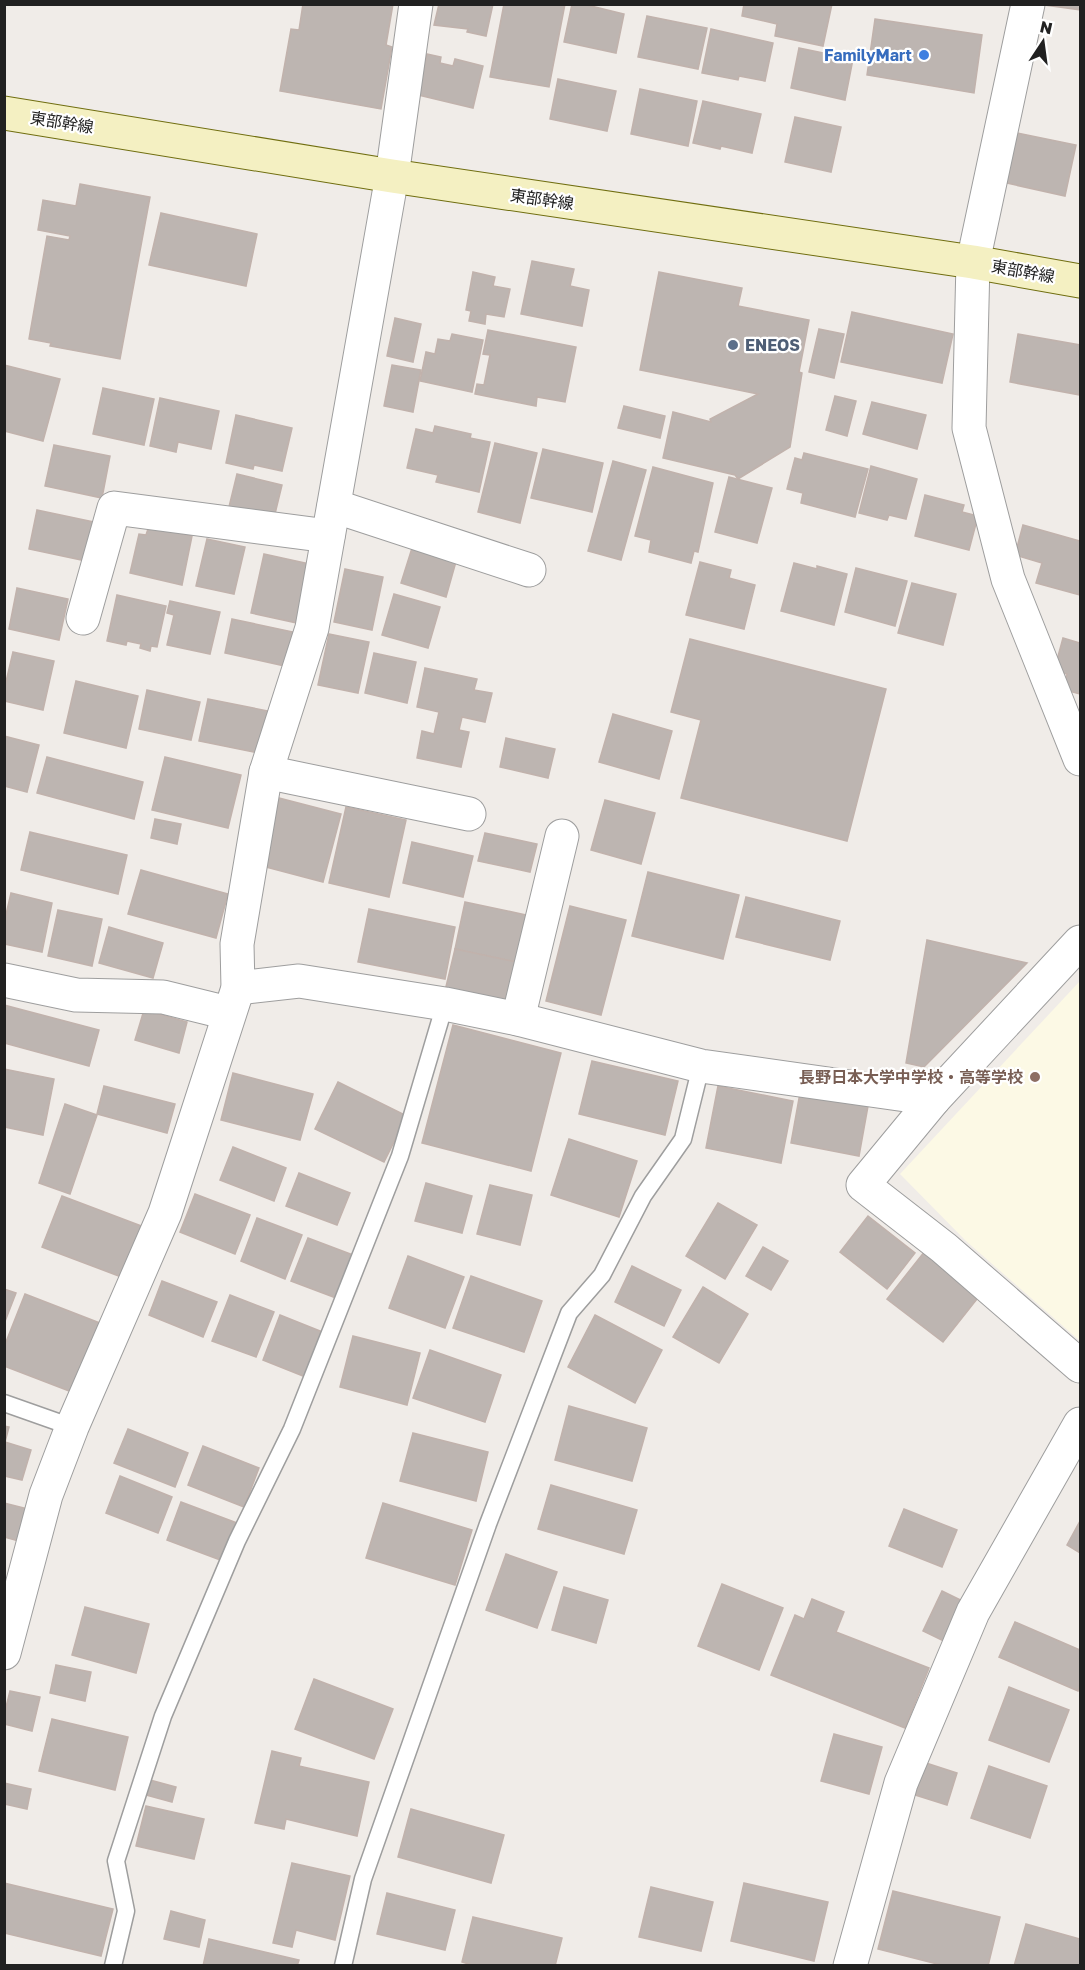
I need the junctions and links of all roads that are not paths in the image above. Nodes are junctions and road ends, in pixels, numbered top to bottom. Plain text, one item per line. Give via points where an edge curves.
1 (416, 4) edge
2 (1028, 4) edge
3 (4, 113) edge
4 (392, 176) junction
5 (974, 262) junction
6 (1080, 281) edge
7 (331, 521) junction
8 (529, 570) dead end
9 (83, 618) dead end
10 (1080, 759) edge
11 (266, 772) junction
12 (469, 814) dead end
13 (562, 836) dead end
14 (1080, 942) edge
15 (4, 980) edge
16 (233, 1000) junction
17 (445, 1004) junction
18 (518, 1019) junction
19 (701, 1066) junction
20 (934, 1099) junction
21 (1080, 1366) edge
22 (4, 1402) edge
23 (1080, 1424) edge
24 (72, 1428) junction
25 (4, 1653) edge
26 (113, 1965) edge
27 (343, 1965) edge
28 (850, 1965) edge

1 - 4 street
2 - 5 street
3 - 4 street, 東部幹線
4 - 5 street, 東部幹線
4 - 7 street
5 - 6 street, 東部幹線
5 - 10 street via 969,428 1008,579
7 - 8 street
7 - 9 street via 114,508
7 - 11 street via 312,628
11 - 12 street
11 - 16 street via 237,944
13 - 18 street
14 - 20 street
15 - 16 street via 76,995
16 - 17 street via 299,981
16 - 24 street via 165,1213
17 - 18 street
17 - 26 lane via 400,1156 297,1418 237,1541 163,1716 116,1861 126,1911
18 - 19 street
19 - 20 street
19 - 27 lane via 683,1139 643,1196 602,1275 569,1313 488,1524 363,1879
20 - 21 street via 863,1185 944,1248
22 - 24 lane
23 - 28 street via 973,1612 901,1783
24 - 25 street via 46,1496

